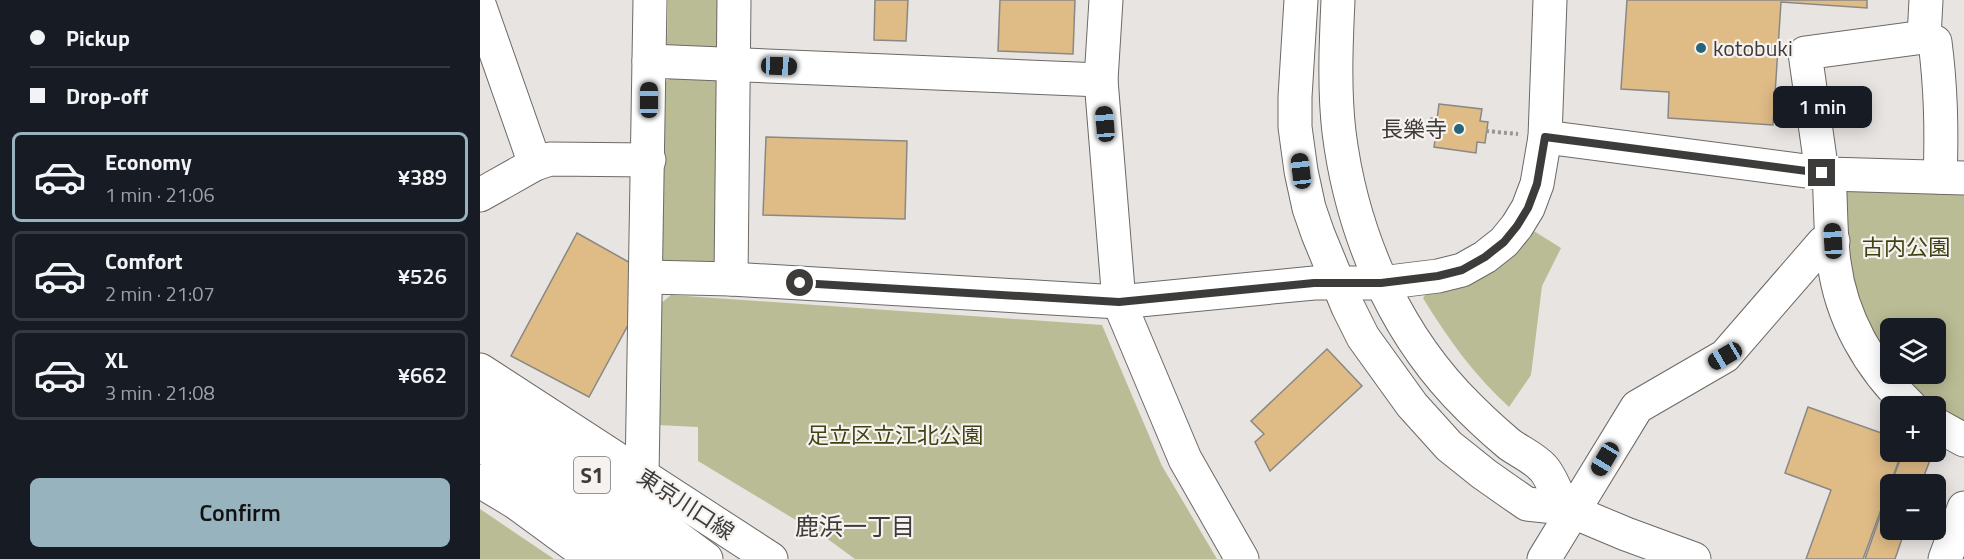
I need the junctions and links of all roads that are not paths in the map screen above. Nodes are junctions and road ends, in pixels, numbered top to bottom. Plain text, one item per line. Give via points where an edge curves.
1 (650, 0) edge
2 (734, 0) edge
3 (1106, 0) edge
4 (1300, 0) edge
5 (1338, 0) edge
6 (1550, 0) edge
7 (1926, 0) edge
8 (480, 7) edge
9 (1924, 38) junction
10 (649, 61) junction
11 (733, 64) junction
12 (1101, 80) junction
13 (1545, 137) junction
14 (649, 160) junction
15 (535, 164) junction
16 (1826, 173) junction
17 (1952, 177) edge
18 (480, 195) edge
19 (1833, 241) junction
20 (646, 277) junction
21 (731, 279) junction
22 (1338, 283) junction
23 (1381, 283) junction
24 (1119, 302) junction
25 (480, 370) edge
26 (480, 390) edge
27 (1900, 396) edge
28 (480, 420) edge
29 (1946, 430) edge
30 (1964, 440) edge
31 (480, 443) edge
32 (642, 476) junction
33 (480, 481) edge
34 (1964, 508) edge
35 (1568, 510) junction
36 (607, 515) junction
37 (593, 559) edge
38 (633, 559) edge
39 (656, 559) edge
40 (665, 559) edge
41 (706, 559) edge
42 (771, 559) edge
43 (1242, 559) edge
44 (1544, 559) edge
45 (1694, 559) edge
46 (1945, 559) edge

1 - 10 main road
2 - 11 main road
3 - 12 main road
4 - 22 main road via 1295,128 1309,208
5 - 23 main road via 1336,91 1344,166 1353,207
6 - 13 main road
7 - 9 main road
8 - 15 main road
9 - 16 main road via 1805,53
9 - 17 main road via 1935,42 1942,122
10 - 11 main road
10 - 14 main road
11 - 12 main road
11 - 21 main road
12 - 24 main road
13 - 16 main road
13 - 23 main road via 1528,208 1504,242 1462,270
14 - 15 main road via 550,159
14 - 20 main road
15 - 18 main road
16 - 17 main road
16 - 19 main road
19 - 27 main road via 1834,263 1851,325 1885,381
19 - 35 main road via 1823,243 1725,356 1636,407
20 - 21 main road
20 - 32 main road
21 - 24 main road
22 - 23 main road
22 - 24 main road
22 - 35 main road via 1363,338 1412,405 1449,446 1527,504
23 - 35 main road via 1400,318 1454,392 1479,419 1543,468
24 - 43 main road via 1185,459
25 - 32 main road, 東京川口線
26 - 41 main road, S1
28 - 36 main road
29 - 30 main road
31 - 38 main road, S1
32 - 42 main road, 東京川口線
33 - 37 main road
34 - 46 main road
35 - 44 main road
35 - 45 main road
36 - 39 main road, S1
36 - 40 main road

